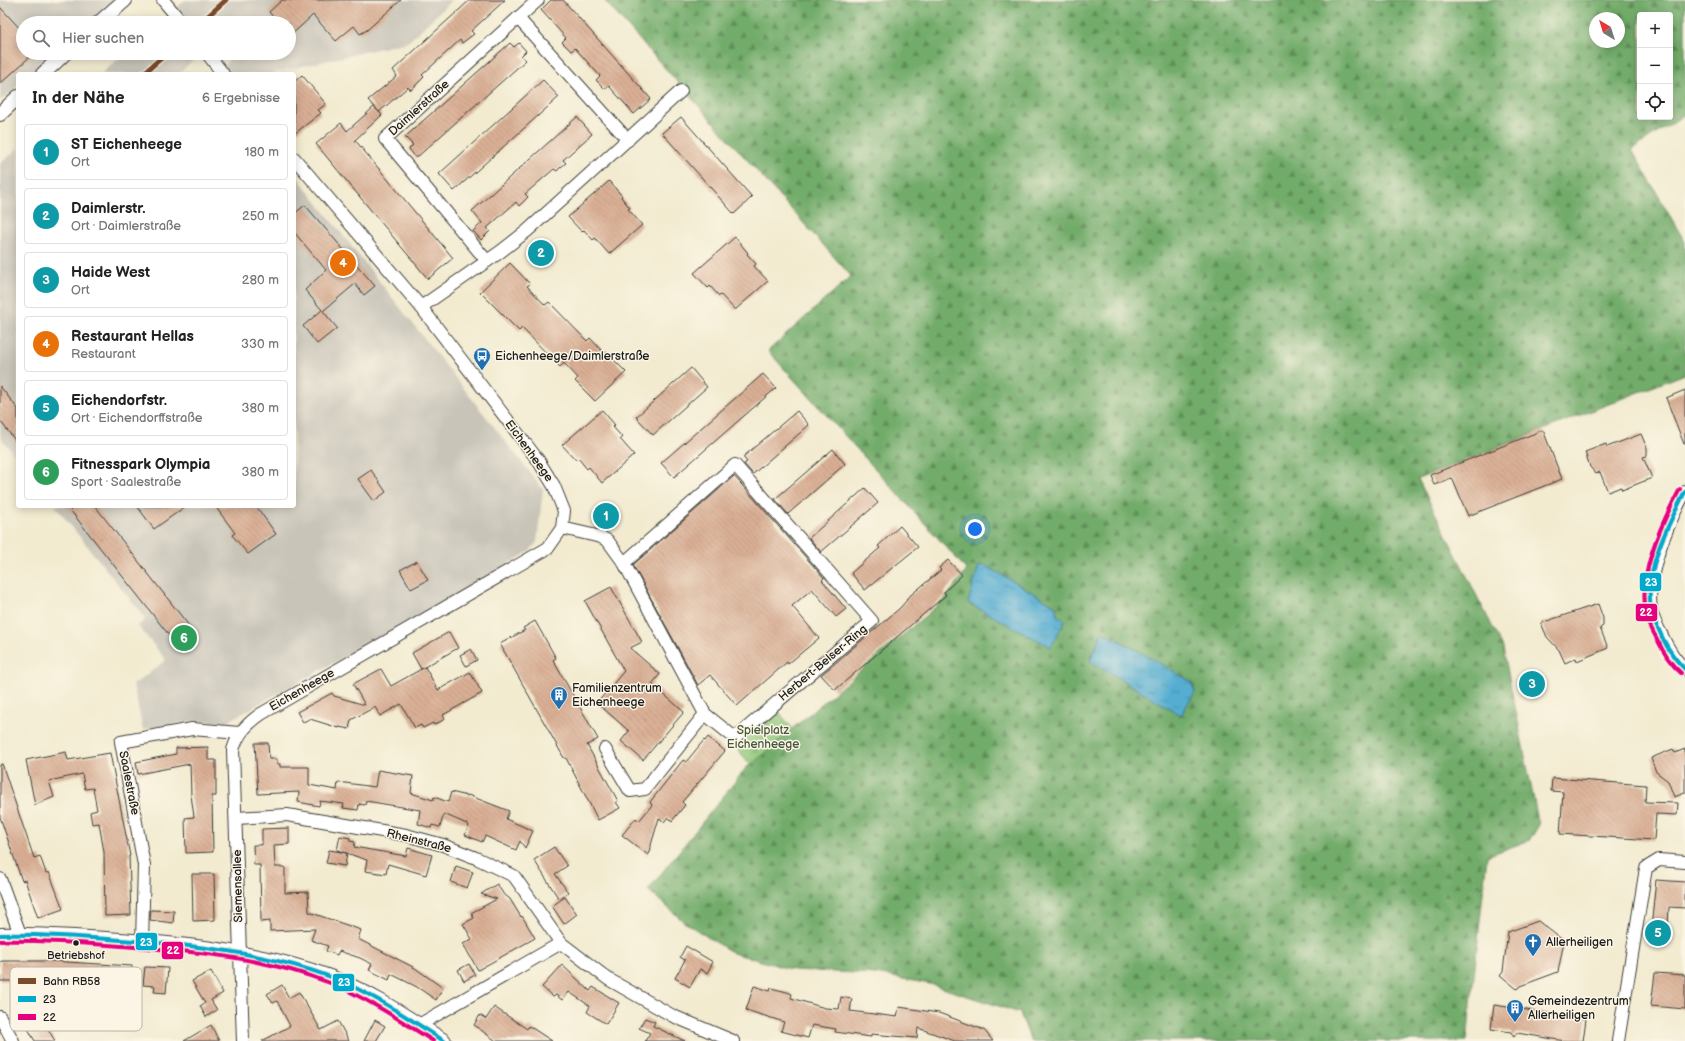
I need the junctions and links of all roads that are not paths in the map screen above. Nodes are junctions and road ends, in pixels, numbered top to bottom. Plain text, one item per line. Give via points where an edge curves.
1 (125, 0) edge
2 (162, 0) edge
3 (538, 0) edge
4 (107, 16) edge
5 (176, 16) edge
6 (518, 18) junction
7 (58, 60) edge
8 (212, 60) edge
9 (45, 72) edge
10 (220, 72) edge
11 (681, 91) dead end
12 (16, 99) edge
13 (0, 114) edge
14 (628, 140) junction
15 (296, 160) edge
16 (488, 261) junction
17 (421, 307) junction
18 (1685, 492) edge
19 (562, 528) junction
20 (624, 563) junction
21 (1685, 669) edge
22 (705, 714) junction
23 (239, 733) junction
24 (606, 749) dead end
25 (236, 818) junction
26 (1685, 862) edge
27 (0, 879) edge
28 (20, 934) junction
29 (0, 935) edge
30 (142, 942) junction
31 (561, 943) junction
32 (239, 954) junction
33 (0, 1017) edge
34 (419, 1025) junction
35 (14, 1041) edge
36 (243, 1041) edge
37 (444, 1041) edge
38 (732, 1041) edge
39 (1618, 1041) edge

1 - 4 street
2 - 5 street
3 - 6 street, Daimlerstraße
6 - 14 street
6 - 16 street, Daimlerstraße via 385,139
7 - 9 street
8 - 10 street
11 - 14 street
12 - 13 street
14 - 16 street via 527,231
15 - 17 street, Eichenheege
16 - 17 street
17 - 19 street, Eichenheege via 538,460 554,486 564,511
18 - 21 street via 1662,541 1652,579 1651,604 1652,614 1664,640 1675,659
19 - 20 street, Herbert-Belser-Ring via 601,537 608,541
19 - 23 street, Eichenheege via 553,543 537,555 261,714
20 - 22 street, Herbert-Belser-Ring
20 - 22 street, Herbert-Belser-Ring via 735,465 872,621 735,738
22 - 24 street via 645,789 630,791
23 - 25 street, Siemensallee via 233,750
23 - 30 street, Saalestraße via 192,729 121,742 144,865
25 - 31 street, Rheinstraße via 287,815 406,835 443,845 514,876
25 - 32 street, Siemensallee
26 - 39 street via 1659,860 1646,868
27 - 28 street
28 - 29 street
28 - 30 street
30 - 32 street
31 - 34 street
31 - 38 street, Rheinstraße via 608,980 640,999
32 - 34 street via 293,965 332,978 368,995
32 - 36 street, Siemensallee
33 - 35 street
34 - 37 street

